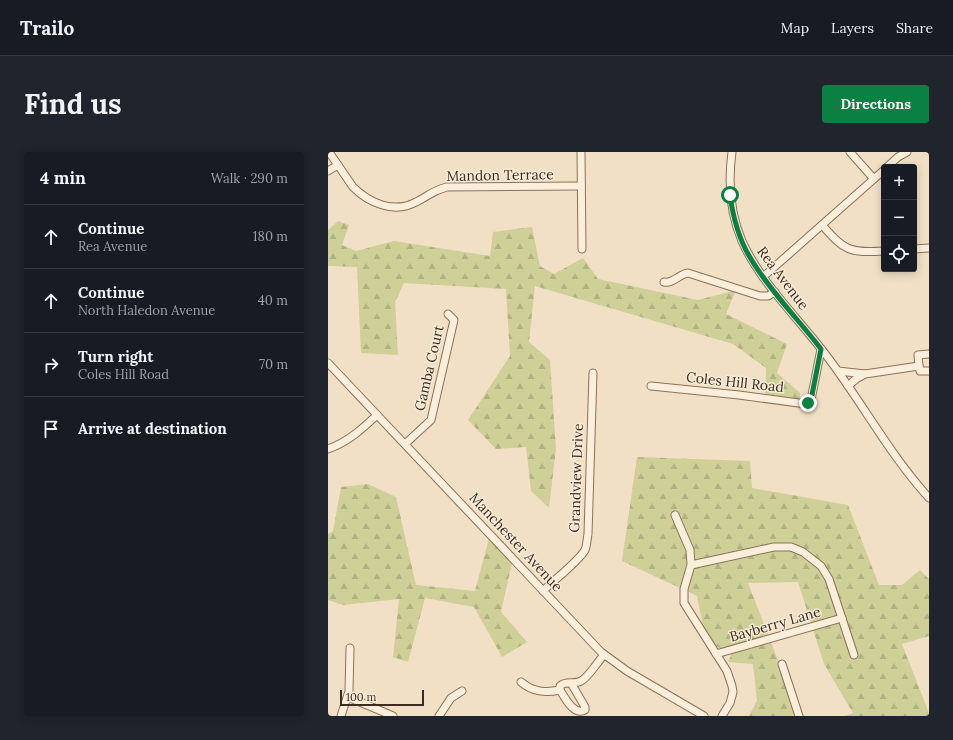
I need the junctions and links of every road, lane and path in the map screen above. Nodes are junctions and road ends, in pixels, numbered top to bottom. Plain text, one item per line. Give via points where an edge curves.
1 (329, 152) edge
2 (581, 152) edge
3 (732, 152) edge
4 (850, 152) edge
5 (907, 152) edge
6 (890, 164) edge
7 (338, 165) junction
8 (328, 171) edge
9 (881, 173) edge
10 (874, 179) junction
11 (581, 186) junction
12 (822, 225) junction
13 (929, 248) edge
14 (582, 249) dead end
15 (917, 249) edge
16 (881, 251) edge
17 (763, 277) junction
18 (664, 282) dead end
19 (775, 292) junction
20 (448, 314) dead end
21 (821, 349) junction
22 (929, 354) edge
23 (328, 363) edge
24 (919, 366) junction
25 (838, 371) junction
26 (929, 371) edge
27 (593, 373) dead end
28 (865, 374) junction
29 (650, 386) dead end
30 (848, 386) junction
31 (377, 415) junction
32 (405, 444) junction
33 (328, 449) edge
34 (929, 498) edge
35 (676, 515) dead end
36 (691, 565) junction
37 (543, 591) junction
38 (842, 618) junction
39 (350, 648) dead end
40 (716, 654) junction
41 (604, 655) junction
42 (854, 655) dead end
43 (782, 664) dead end
44 (521, 682) dead end
45 (571, 683) junction
46 (560, 690) junction
47 (462, 691) dead end
48 (348, 697) junction
49 (341, 716) edge
50 (393, 716) edge
51 (439, 716) edge
52 (704, 716) edge
53 (722, 716) edge
54 (799, 716) edge

1 - 7 street, Mandon Terrace
2 - 11 street
3 - 17 street, Rea Avenue via 730,195 737,229 750,258
4 - 10 street
5 - 6 street
7 - 8 street
7 - 11 street, Mandon Terrace via 353,187 364,197 374,203 394,207 418,202 430,193 447,187
9 - 10 street
10 - 12 street
11 - 14 street
12 - 16 street via 848,250
12 - 17 street
13 - 15 street
17 - 19 street, Rea Avenue
18 - 19 street via 668,283 688,273 760,296 768,296
19 - 21 street, Rea Avenue
20 - 32 street, Gamba Court via 454,320 431,420
21 - 25 street, Rea Avenue
21 - 29 street, Coles Hill Road via 811,400 806,404
22 - 24 street via 918,355
23 - 31 street, Manchester Avenue
24 - 26 street via 920,371
24 - 28 street
25 - 28 street
25 - 30 street, Rea Avenue
27 - 37 street, Grandview Drive via 586,547
28 - 30 street
30 - 34 street, Rea Avenue via 906,470
31 - 32 street, Manchester Avenue
31 - 33 street via 351,438
32 - 37 street, Manchester Avenue
35 - 36 street via 690,550
36 - 38 street via 769,548 797,549 821,566 829,579
36 - 40 street via 684,589 684,603
37 - 41 street, Manchester Avenue
38 - 40 street, Bayberry Lane
38 - 42 street
39 - 48 street
40 - 53 street via 727,671 733,692
41 - 45 street via 584,679
41 - 52 street, Manchester Avenue
43 - 54 street
44 - 46 street via 538,692
45 - 46 street via 564,683
45 - 46 street via 585,707 583,712 577,713 572,710
47 - 51 street via 451,698
48 - 49 street
48 - 50 street

